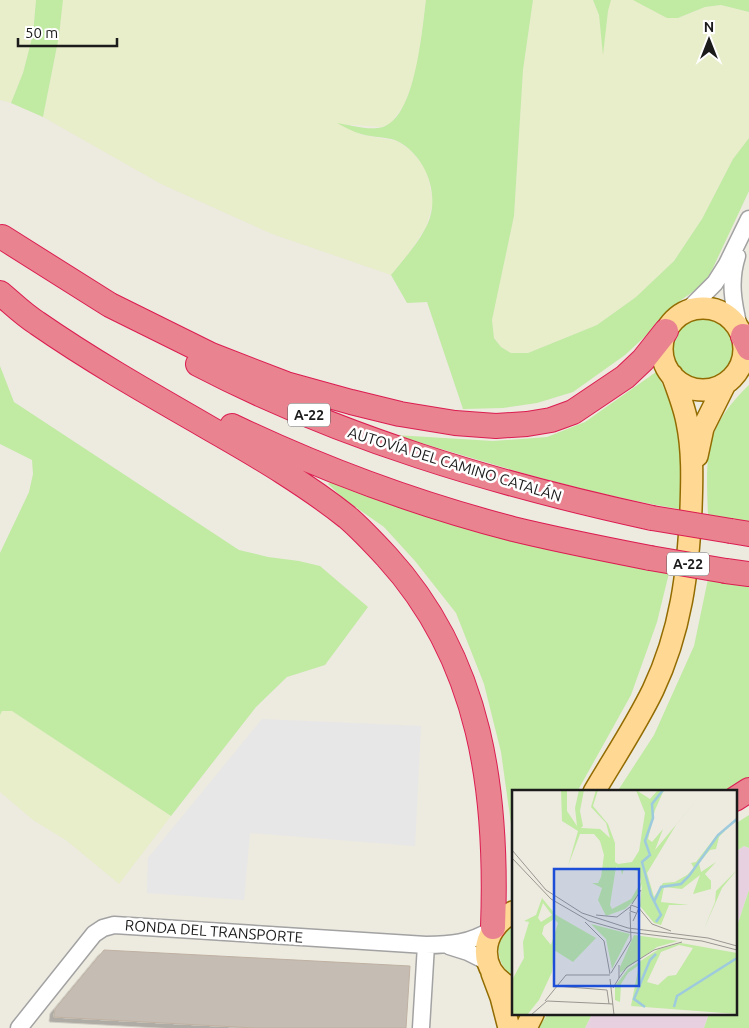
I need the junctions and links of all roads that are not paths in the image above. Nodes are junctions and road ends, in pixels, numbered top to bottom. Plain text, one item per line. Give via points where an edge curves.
1 (749, 219) edge
2 (1, 237) edge
3 (0, 286) edge
4 (0, 293) edge
5 (687, 311) junction
6 (666, 331) junction
7 (744, 337) edge
8 (672, 375) junction
9 (725, 384) junction
10 (692, 480) junction
11 (740, 533) edge
12 (738, 572) edge
13 (595, 790) edge
14 (749, 790) edge
15 (736, 798) edge
16 (503, 918) edge
17 (426, 945) junction
18 (444, 945) junction
19 (489, 966) junction
20 (512, 988) edge
21 (532, 1016) edge
22 (22, 1027) edge
23 (421, 1028) edge
24 (508, 1028) edge
25 (526, 1028) edge

1 - 5 street via 715,283
1 - 7 street via 732,282 732,302
2 - 6 highway via 110,305 211,355 286,384 400,414 455,423 527,424 573,412 625,377
2 - 11 highway, AUTOVÍA DEL CAMINO CATALÁN / A-22, bridge via 96,305 163,346 245,388 332,425 501,481 584,503
3 - 12 highway, A-22, bridge via 150,383 217,419 310,460 421,502 471,517 577,544
4 - 16 highway via 36,322 120,377 316,494 348,518 401,573 442,633 469,696 484,763
5 - 6 main road
5 - 7 main road via 696,308 725,314
6 - 8 main road via 662,355
7 - 9 main road via 741,367
8 - 9 main road via 697,390
8 - 10 main road via 688,423
9 - 10 main road via 703,428
10 - 13 main road via 686,586 678,623 653,690
14 - 15 highway
16 - 18 street, RONDA DEL TRANSPORTE via 468,942
16 - 19 main road via 487,940
17 - 18 street, RONDA DEL TRANSPORTE
17 - 22 street, RONDA DEL TRANSPORTE via 114,925 94,934
17 - 23 street
18 - 19 street, RONDA DEL TRANSPORTE via 468,952
19 - 20 main road via 497,979
19 - 24 main road
21 - 25 main road

